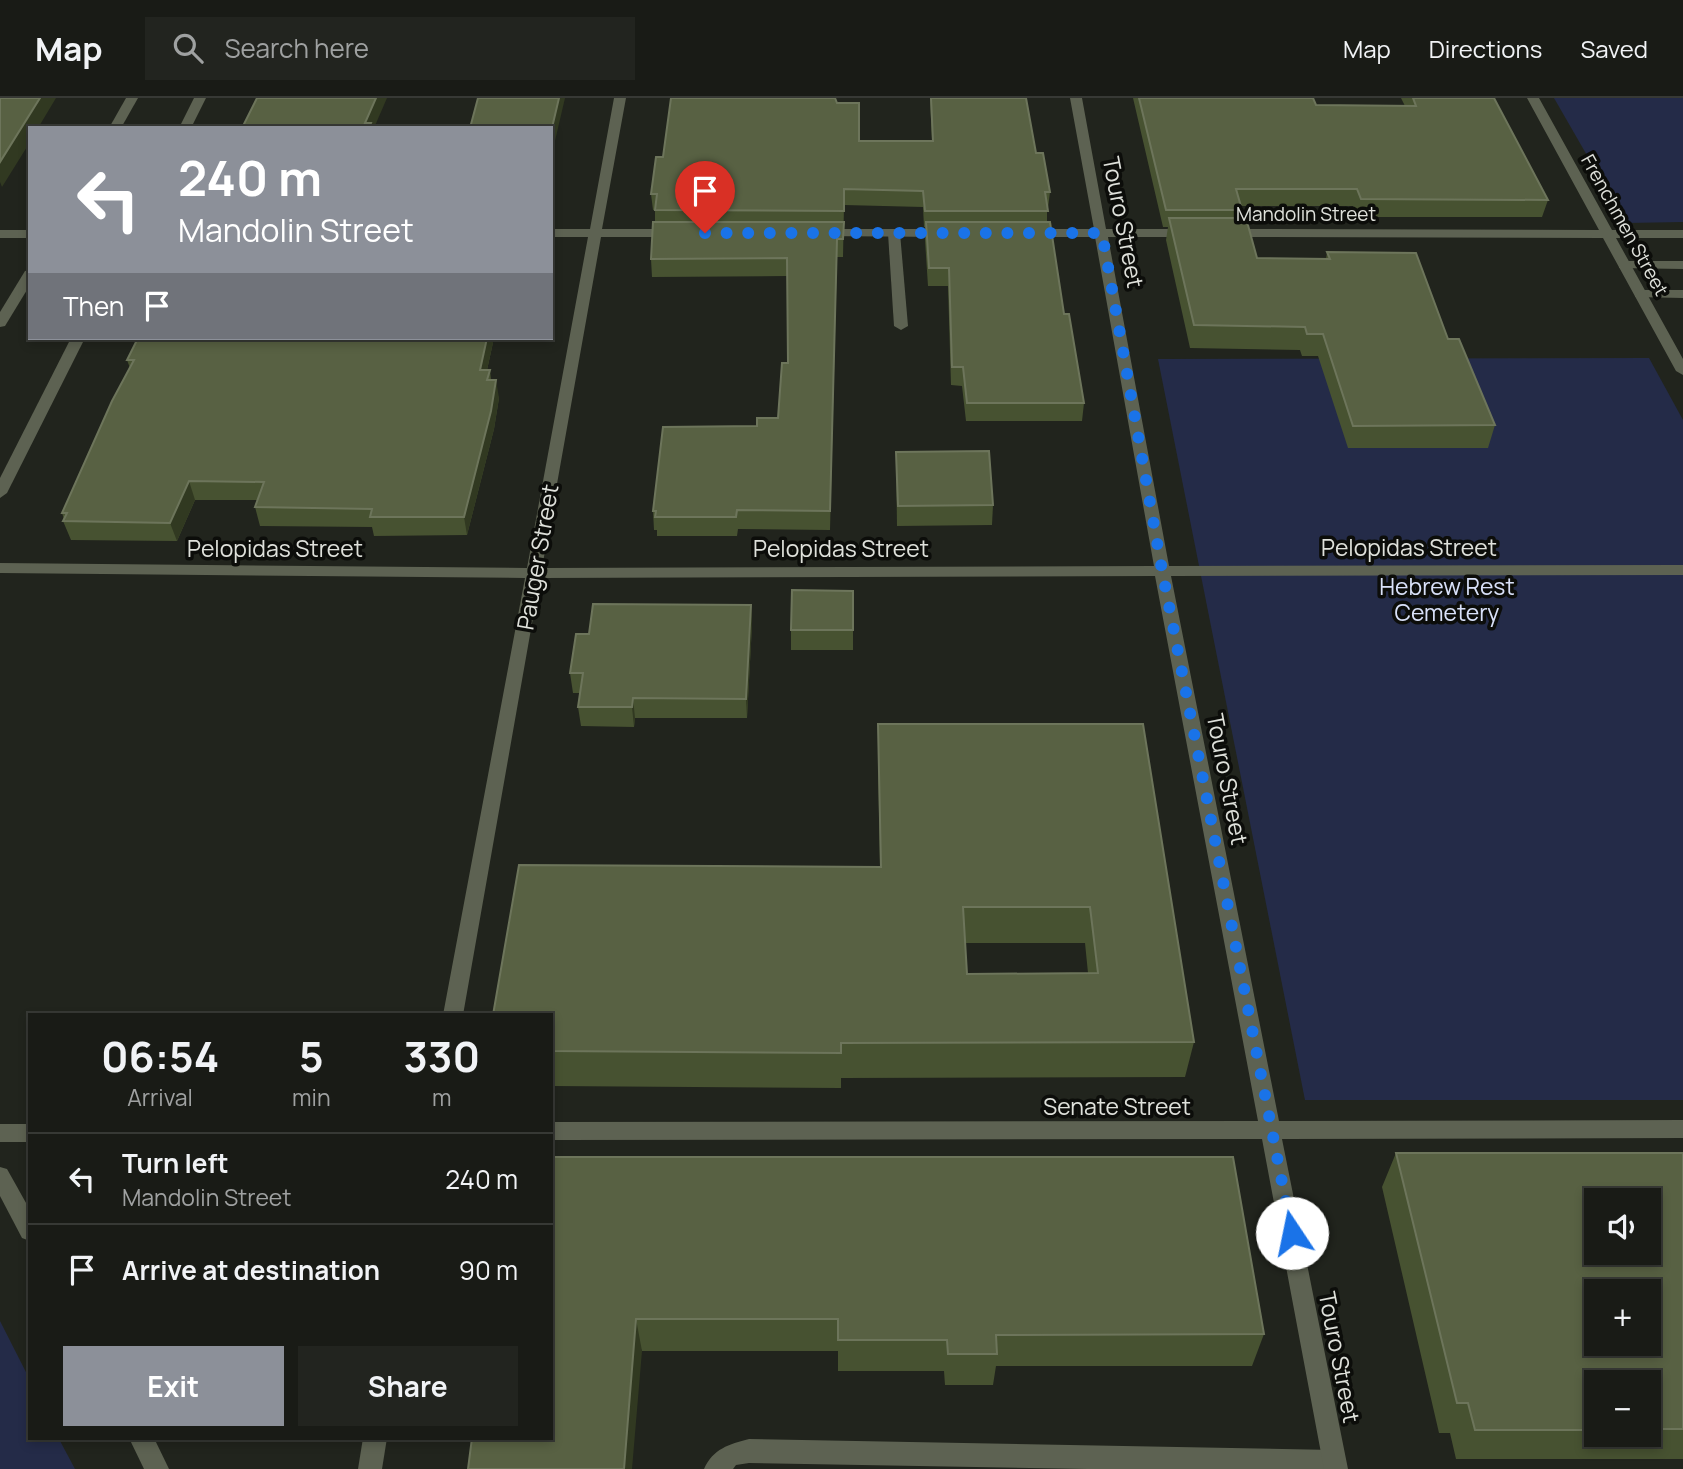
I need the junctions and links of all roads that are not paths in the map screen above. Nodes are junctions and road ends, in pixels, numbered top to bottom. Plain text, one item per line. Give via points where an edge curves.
1 (132, 98) edge
2 (200, 98) edge
3 (620, 98) edge
4 (1076, 98) edge
5 (1533, 98) edge
6 (116, 126) edge
7 (186, 126) edge
8 (553, 233) edge
9 (596, 233) junction
10 (691, 233) edge
11 (813, 233) edge
12 (894, 233) junction
13 (963, 233) edge
14 (1019, 233) edge
15 (1102, 233) junction
16 (0, 234) edge
17 (28, 234) edge
18 (1607, 234) junction
19 (1683, 234) edge
20 (1624, 265) junction
21 (1679, 265) edge
22 (28, 277) edge
23 (1683, 281) edge
24 (1640, 293) junction
25 (1683, 294) edge
26 (0, 323) edge
27 (901, 326) dead end
28 (77, 340) edge
29 (1683, 371) edge
30 (0, 493) edge
31 (0, 568) edge
32 (1162, 570) junction
33 (1683, 570) edge
34 (534, 573) junction
35 (453, 1013) edge
36 (1683, 1129) edge
37 (1272, 1130) junction
38 (553, 1131) edge
39 (0, 1133) edge
40 (28, 1133) edge
41 (0, 1176) edge
42 (28, 1227) edge
43 (142, 1440) edge
44 (375, 1440) edge
45 (843, 1461) edge
46 (969, 1462) edge
47 (1097, 1463) edge
48 (1235, 1465) edge
49 (1335, 1466) edge
50 (157, 1469) edge
51 (370, 1469) edge
52 (716, 1469) edge

1 - 6 street
2 - 7 street
3 - 9 street, Pauger Street
4 - 15 street, Touro Street
5 - 18 street, Frenchmen Street
8 - 9 street
9 - 10 street
9 - 34 street, Pauger Street
11 - 12 street
12 - 13 street
12 - 27 street
14 - 15 street, Mandolin Street
15 - 18 street, Mandolin Street
15 - 32 street, Touro Street
16 - 17 street
18 - 19 street, Mandolin Street
18 - 20 street, Frenchmen Street
20 - 21 street
20 - 24 street, Frenchmen Street
21 - 23 street
22 - 26 street
24 - 25 street
24 - 29 street, Frenchmen Street
28 - 30 street
31 - 34 street, Pelopidas Street
32 - 33 street, Pelopidas Street
32 - 34 street, Pelopidas Street
32 - 37 street, Touro Street
34 - 35 street, Pauger Street
36 - 37 street, Senate Street
37 - 38 street, Senate Street
37 - 49 street, Touro Street
39 - 40 street
41 - 42 street
43 - 50 street
44 - 51 street
45 - 46 street
45 - 52 street via 740,1452
46 - 47 street
47 - 48 street
48 - 49 street

